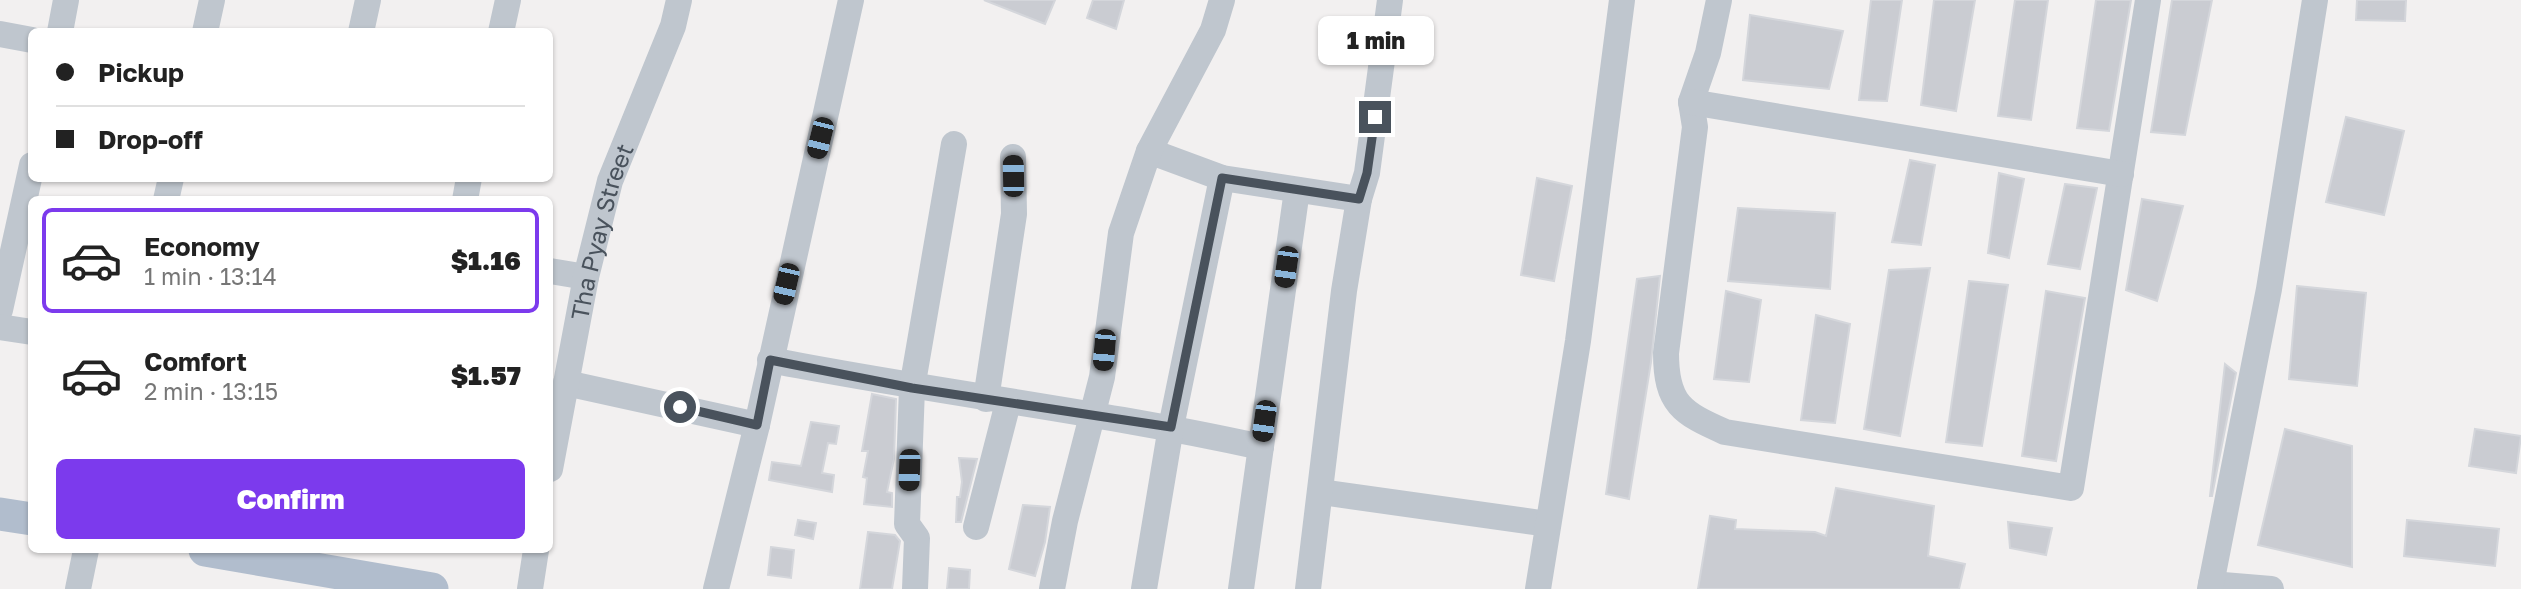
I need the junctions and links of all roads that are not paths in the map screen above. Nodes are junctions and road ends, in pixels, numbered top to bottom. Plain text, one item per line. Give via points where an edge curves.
1 (66, 0) edge
2 (212, 0) edge
3 (368, 0) edge
4 (508, 0) edge
5 (679, 0) edge
6 (851, 0) edge
7 (1222, 0) edge
8 (1390, 0) edge
9 (1622, 0) edge
10 (1719, 0) edge
11 (2148, 0) edge
12 (2315, 0) edge
13 (61, 28) edge
14 (206, 28) edge
15 (362, 28) edge
16 (502, 28) edge
17 (0, 34) edge
18 (28, 39) edge
19 (1690, 102) junction
20 (954, 144) dead end
21 (1149, 152) junction
22 (1013, 157) dead end
23 (2121, 174) junction
24 (1222, 178) junction
25 (28, 182) edge
26 (1297, 190) junction
27 (1359, 199) junction
28 (553, 272) edge
29 (586, 277) junction
30 (0, 310) edge
31 (0, 327) edge
32 (28, 331) edge
33 (770, 360) junction
34 (566, 383) junction
35 (912, 388) junction
36 (997, 401) junction
37 (1094, 416) junction
38 (554, 422) edge
39 (757, 425) junction
40 (1171, 427) junction
41 (1261, 446) junction
42 (1321, 492) junction
43 (0, 514) edge
44 (28, 518) edge
45 (1548, 524) junction
46 (976, 527) dead end
47 (85, 553) edge
48 (222, 553) edge
49 (536, 553) edge
50 (2211, 586) edge
51 (78, 589) edge
52 (432, 589) edge
53 (530, 589) edge
54 (716, 589) edge
55 (915, 589) edge
56 (1052, 589) edge
57 (1144, 589) edge
58 (1241, 589) edge
59 (1308, 589) edge
60 (1538, 589) edge
61 (2271, 589) edge

1 - 13 street
2 - 14 street
3 - 15 street
4 - 16 street
5 - 29 street, Tha Pyay Street via 673,26 610,181
6 - 33 street
7 - 21 street via 1213,30
8 - 27 street via 1367,173
9 - 45 street via 1578,341
10 - 19 street via 1708,53
11 - 23 street
12 - 50 street via 2269,289
17 - 18 street
19 - 23 street
19 - 23 street via 1695,127 1666,375 1673,398 1684,413 1725,432 2071,488
20 - 35 street
21 - 24 street
21 - 37 street via 1121,233
22 - 36 street via 1014,214
24 - 26 street
24 - 40 street
25 - 30 street
26 - 27 street
26 - 41 street
27 - 42 street
28 - 29 street
29 - 34 street, Tha Pyay Street
31 - 32 street
33 - 35 street
33 - 39 street
34 - 38 street, Tha Pyay Street
34 - 39 street
35 - 36 street
35 - 55 street via 907,524 917,538
36 - 37 street
36 - 46 street
37 - 40 street
37 - 56 street
39 - 54 street
40 - 41 street
40 - 57 street
41 - 58 street
42 - 45 street
42 - 59 street
43 - 44 main road
45 - 60 street
47 - 51 street
48 - 52 main road
49 - 53 street
50 - 61 street

